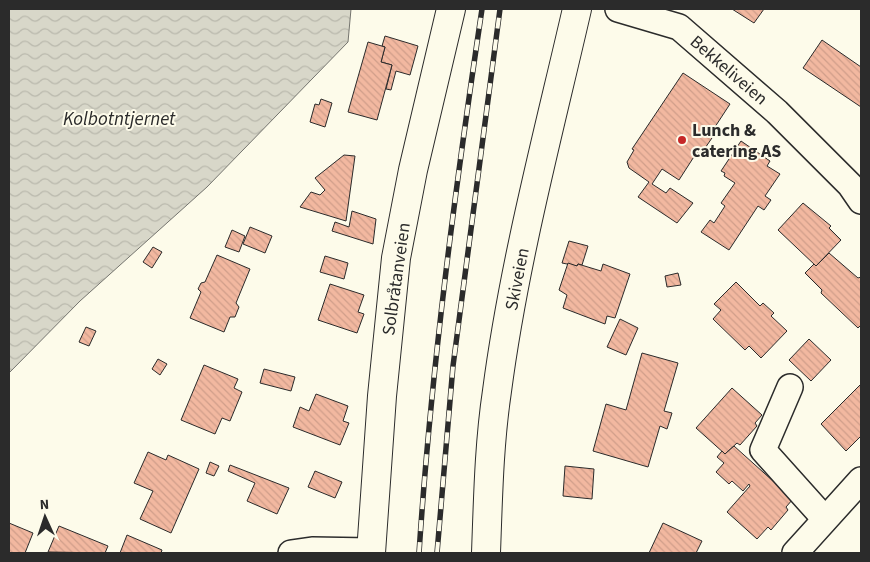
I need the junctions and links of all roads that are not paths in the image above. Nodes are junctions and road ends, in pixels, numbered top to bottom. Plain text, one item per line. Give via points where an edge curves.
1 (451, 9) edge
2 (577, 9) edge
3 (618, 9) edge
4 (682, 18) edge
5 (861, 201) edge
6 (790, 387) dead end
7 (861, 480) edge
8 (824, 518) junction
9 (371, 552) edge
10 (291, 553) edge
11 (486, 553) edge
12 (794, 553) edge

1 - 9 main road, Solbråtanveien via 396,258
2 - 11 main road, Skiveien via 502,352 491,450
3 - 4 street, Bekkeliveien
4 - 5 street, Bekkeliveien via 850,185
6 - 8 street via 763,450
7 - 8 street
8 - 12 street
9 - 10 street via 312,550

